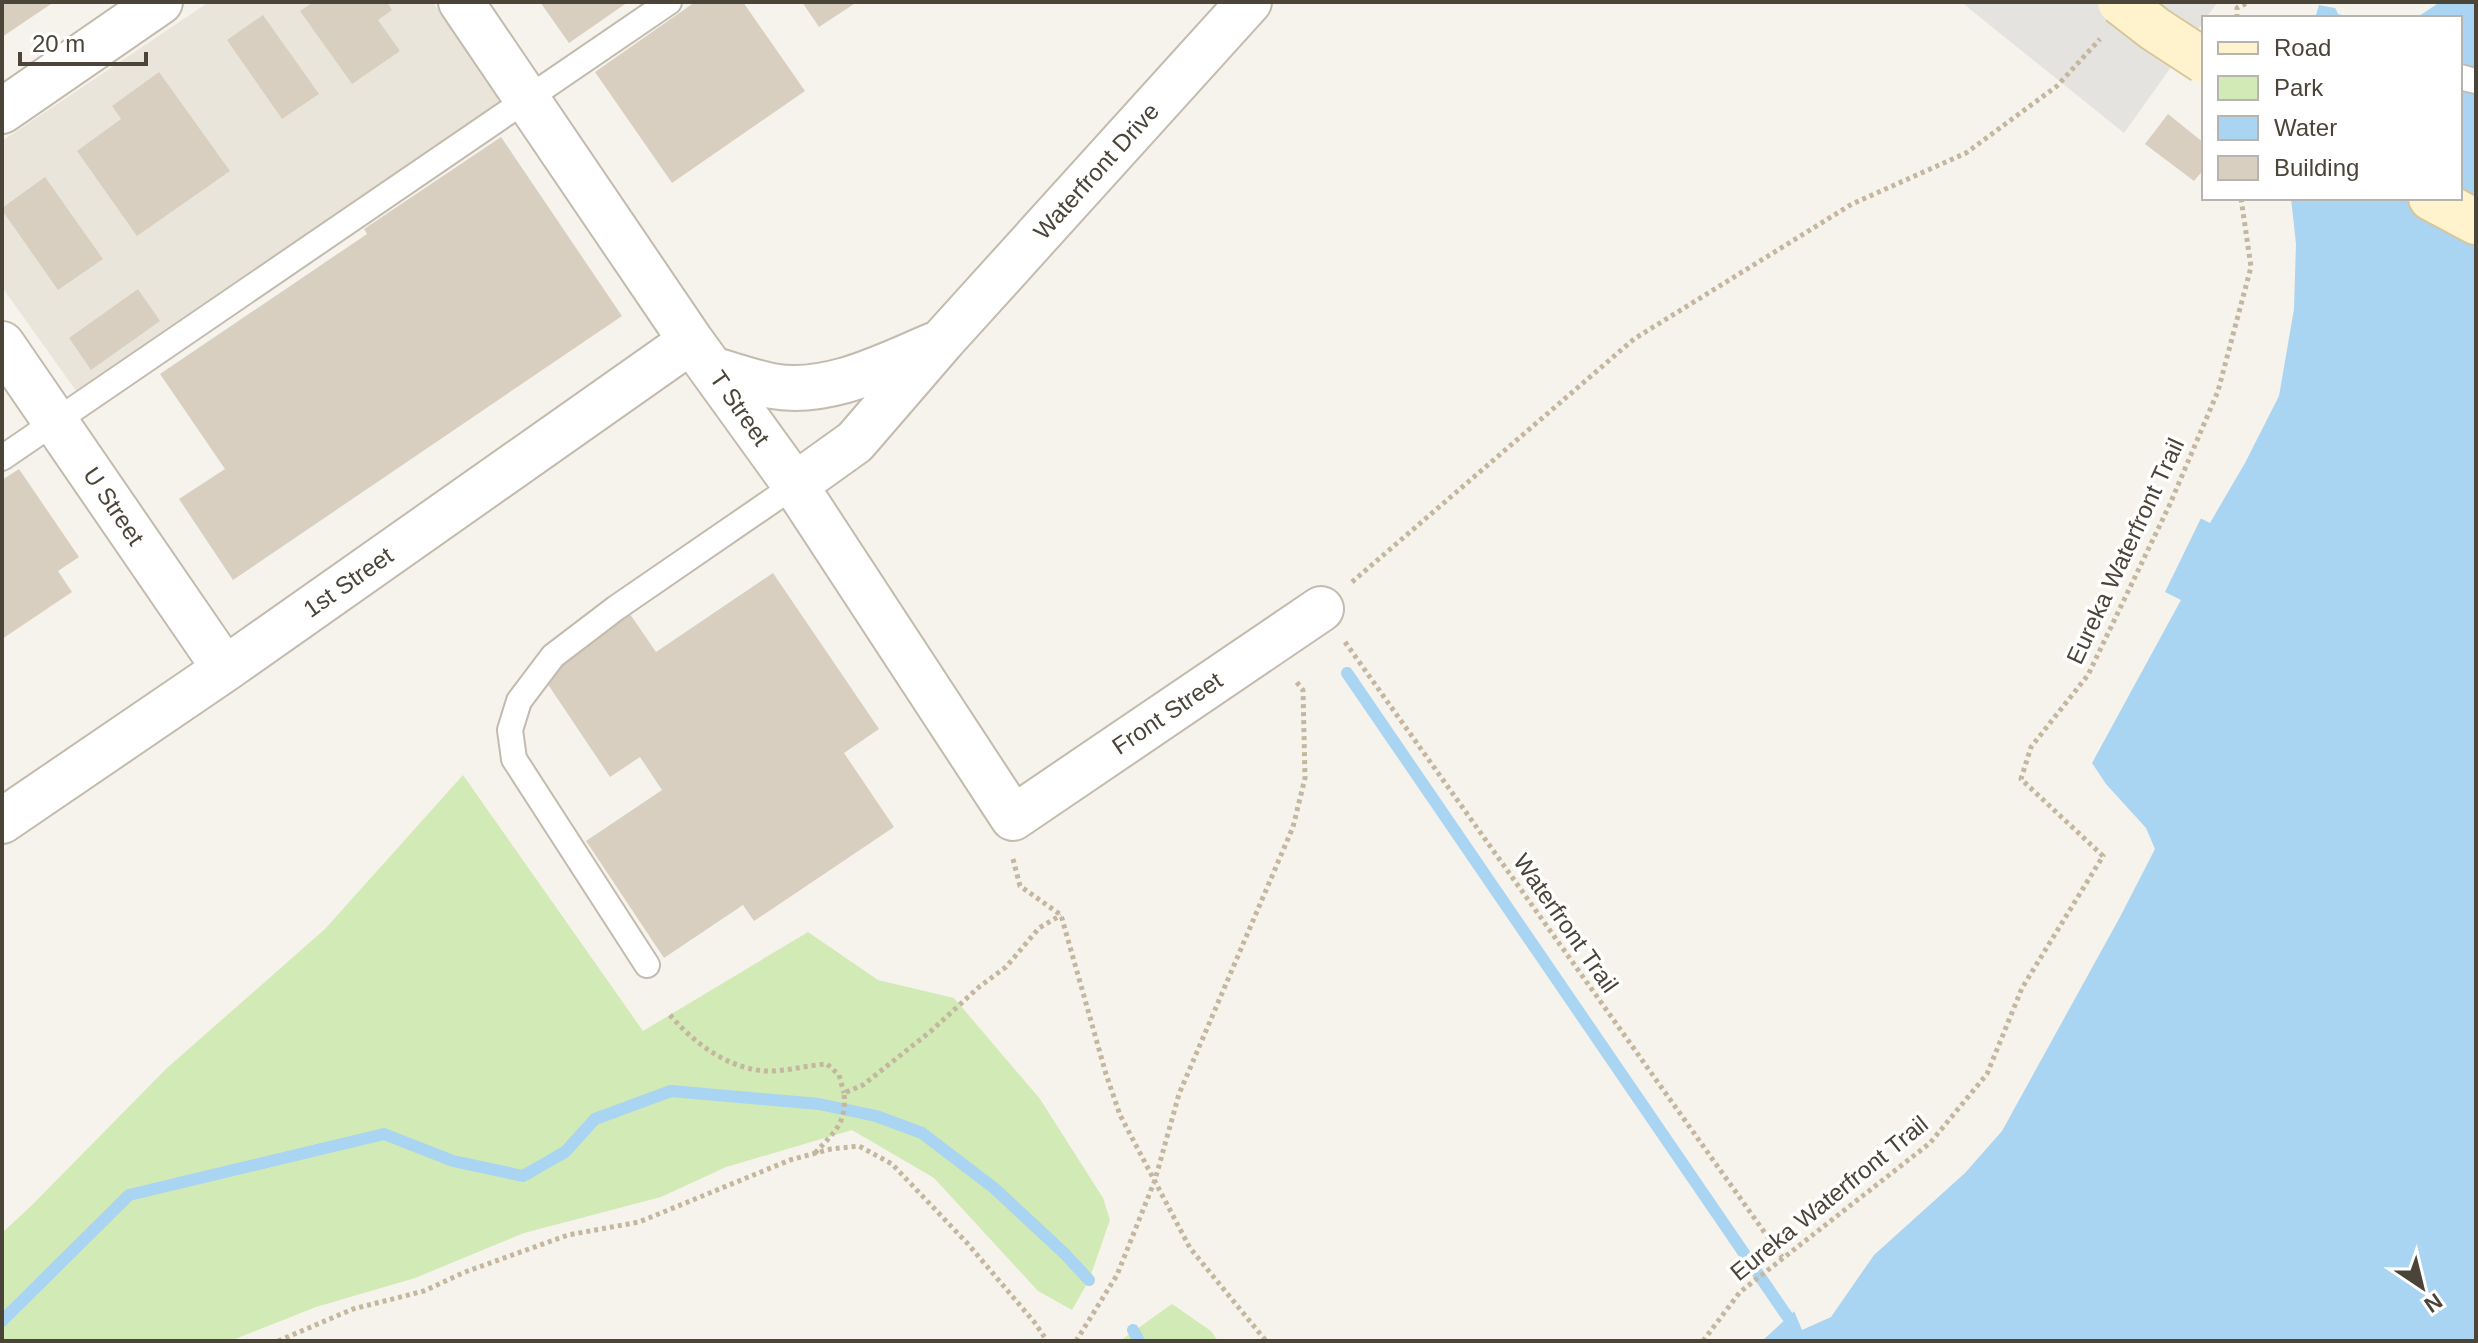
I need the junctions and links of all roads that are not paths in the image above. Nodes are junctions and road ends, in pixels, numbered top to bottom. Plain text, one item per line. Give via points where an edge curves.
1 (160, 2) edge
2 (461, 2) edge
3 (669, 2) edge
4 (1249, 2) edge
5 (2113, 18) edge
6 (2202, 60) edge
7 (528, 99) junction
8 (2, 111) edge
9 (2435, 200) edge
10 (2476, 222) edge
11 (943, 340) junction
12 (2, 344) edge
13 (702, 355) junction
14 (56, 421) junction
15 (2, 458) edge
16 (795, 485) junction
17 (1321, 609) road end
18 (225, 669) junction
19 (1013, 818) joint
20 (2, 821) edge
21 (647, 965) dead end

1 - 8 street
2 - 7 street, T Street
3 - 7 lane
4 - 11 street, Waterfront Drive
5 - 6 main road, bridge via 2155,29
7 - 13 street, T Street
7 - 14 lane
9 - 10 main road
11 - 13 street, Waterfront Drive via 821,387 775,387
11 - 16 street, Waterfront Drive via 855,442
12 - 14 street, U Street
13 - 16 street, T Street
13 - 18 street, 1st Street
14 - 15 lane
14 - 18 street, U Street
16 - 19 street, T Street
16 - 21 lane via 553,656 519,701 510,730 514,759
17 - 19 street, Front Street
18 - 20 street, 1st Street

